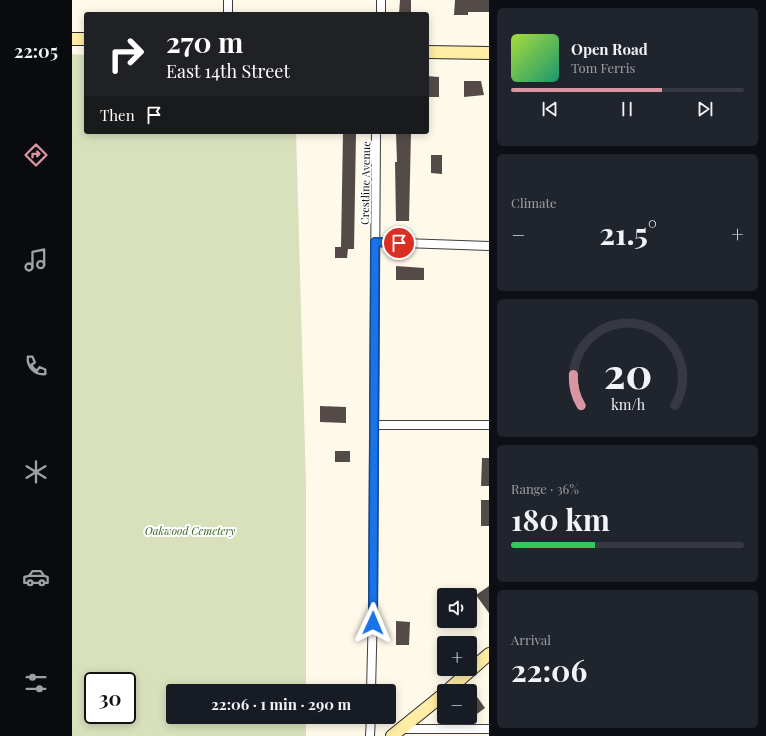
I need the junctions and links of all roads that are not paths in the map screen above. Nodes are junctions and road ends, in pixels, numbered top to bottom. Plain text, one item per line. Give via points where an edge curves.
1 (228, 0) edge
2 (381, 0) edge
3 (228, 12) edge
4 (381, 12) edge
5 (72, 39) edge
6 (84, 40) edge
7 (429, 52) edge
8 (489, 53) edge
9 (376, 134) edge
10 (375, 242) junction
11 (489, 246) edge
12 (374, 425) junction
13 (489, 425) edge
14 (489, 654) edge
15 (371, 684) edge
16 (455, 684) edge
17 (437, 700) edge
18 (371, 724) edge
19 (489, 729) edge
20 (397, 732) edge
21 (370, 736) edge

1 - 3 street
2 - 4 street
5 - 6 main road
7 - 8 main road
9 - 10 street, Crestline Avenue
10 - 11 street
10 - 12 street, Crestline Avenue
12 - 13 street
12 - 15 street, Crestline Avenue
14 - 16 main road
17 - 20 main road
18 - 21 street
19 - 20 street

